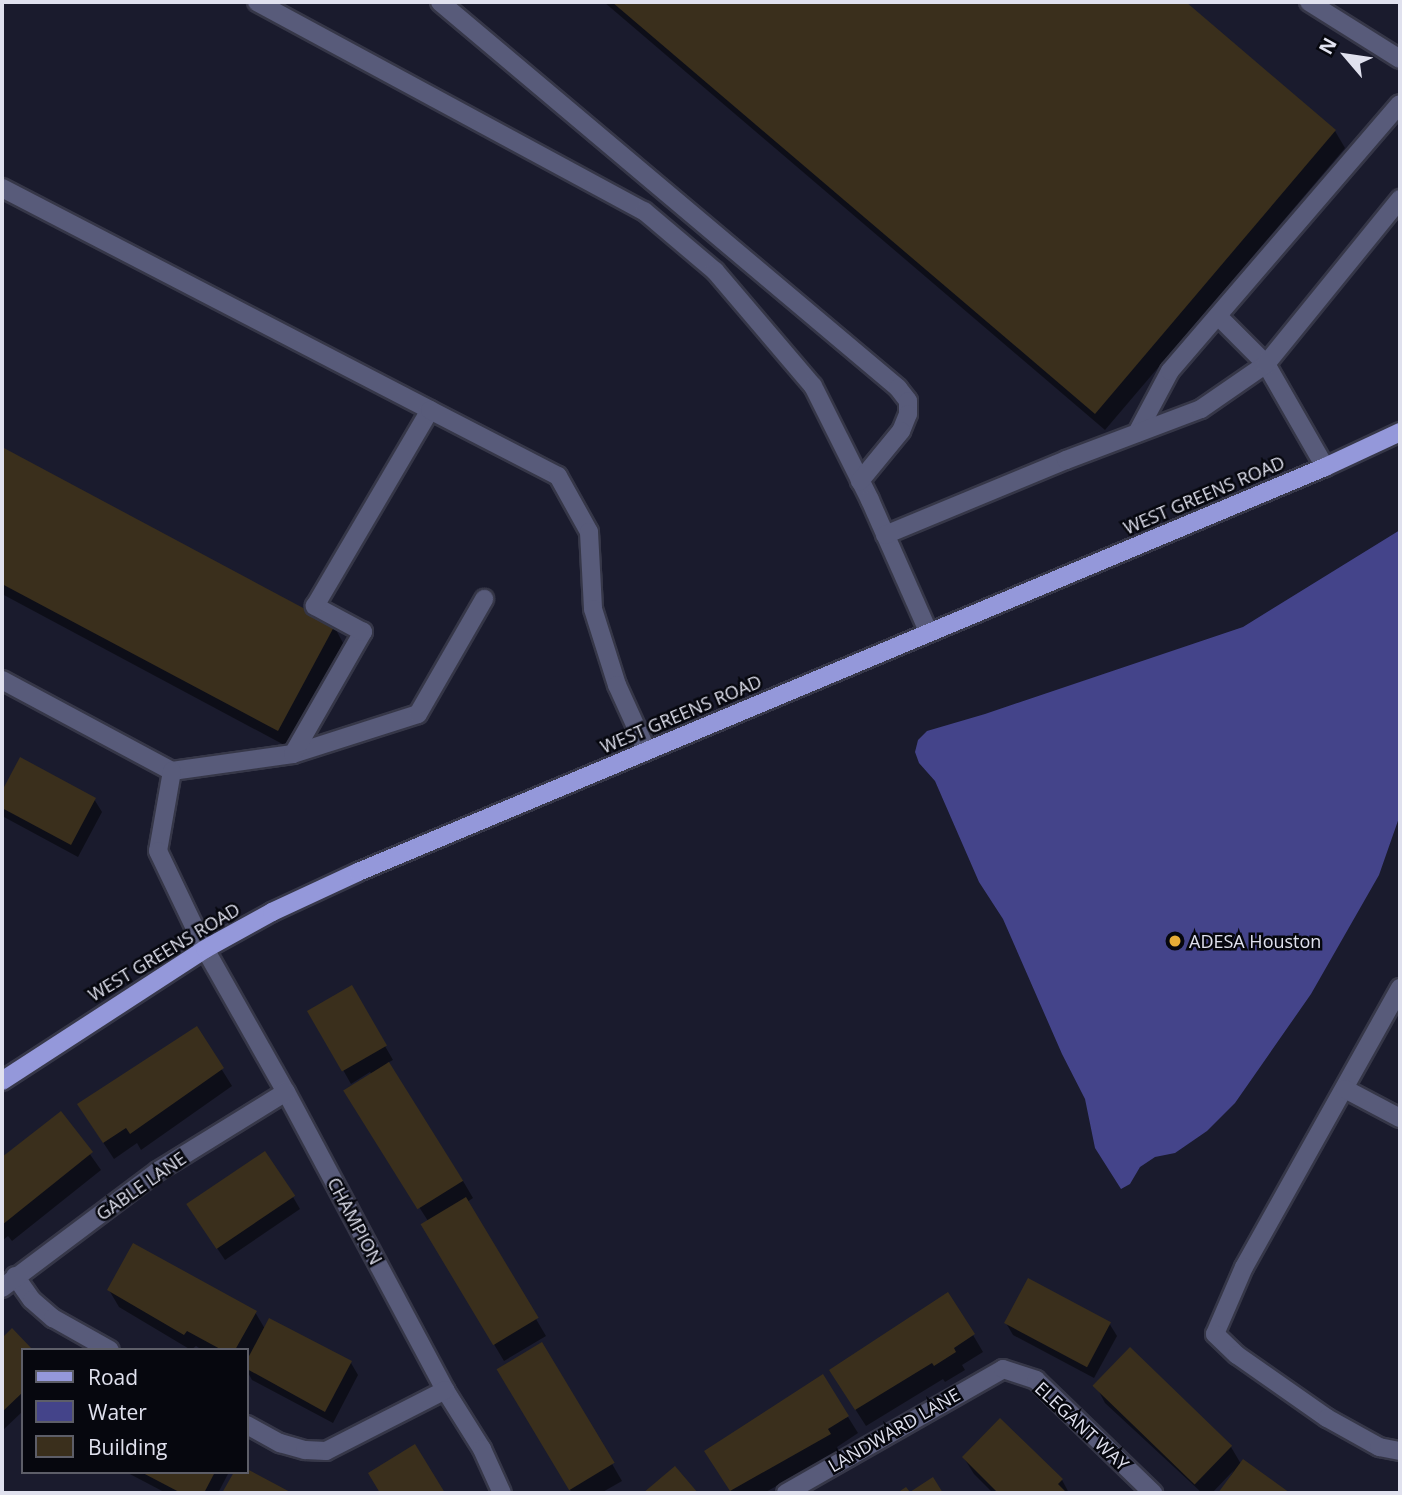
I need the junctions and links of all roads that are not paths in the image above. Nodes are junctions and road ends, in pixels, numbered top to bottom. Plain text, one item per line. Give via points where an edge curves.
1 (257, 2) edge
2 (440, 2) edge
3 (1308, 2) edge
4 (1400, 59) edge
5 (1400, 104) edge
6 (2, 188) edge
7 (662, 189) junction
8 (1400, 199) edge
9 (644, 211) junction
10 (1218, 316) junction
11 (1266, 365) junction
12 (430, 410) junction
13 (1400, 432) edge
14 (1138, 433) junction
15 (1325, 467) junction
16 (860, 481) junction
17 (885, 535) junction
18 (484, 599) dead end
19 (929, 633) junction
20 (2, 680) edge
21 (647, 751) junction
22 (293, 754) junction
23 (172, 771) junction
24 (205, 949) junction
25 (1400, 988) edge
26 (2, 1081) edge
27 (1345, 1089) junction
28 (286, 1092) junction
29 (1400, 1118) edge
30 (8, 1282) edge
31 (106, 1348) edge
32 (1003, 1369) joint
33 (445, 1390) junction
34 (248, 1426) edge
35 (1400, 1451) edge
36 (502, 1493) edge
37 (786, 1493) edge
38 (1153, 1493) edge

1 - 9 street
2 - 7 street
3 - 4 street
5 - 10 street
6 - 12 street
7 - 9 street
7 - 16 street via 908,401 901,430
8 - 11 street
9 - 16 street via 715,271 813,386
10 - 11 street
10 - 14 street via 1170,371
11 - 14 street via 1201,409
11 - 15 street
12 - 21 street via 558,476 589,532 593,609 617,685
12 - 22 street via 315,606 363,632
13 - 15 main road, WEST GREENS ROAD
14 - 17 street
15 - 19 main road, WEST GREENS ROAD
16 - 17 street
17 - 19 street
18 - 22 street via 418,714
19 - 21 main road, WEST GREENS ROAD
20 - 23 street
21 - 24 main road, WEST GREENS ROAD via 358,872
22 - 23 street
23 - 24 street, CHAMPION via 158,850
24 - 26 main road, WEST GREENS ROAD
24 - 28 street, CHAMPION
25 - 27 street
27 - 29 street
27 - 35 street via 1244,1267 1215,1334 1237,1355 1327,1418 1379,1447
28 - 30 street, GABLE LANE via 158,1171
28 - 33 street, CHAMPION
30 - 31 street via 53,1318
32 - 37 street, LANDWARD LANE
32 - 38 street, ELEGANT WAY via 1036,1380
33 - 34 street via 326,1451 280,1443
33 - 36 street, CHAMPION via 482,1449

